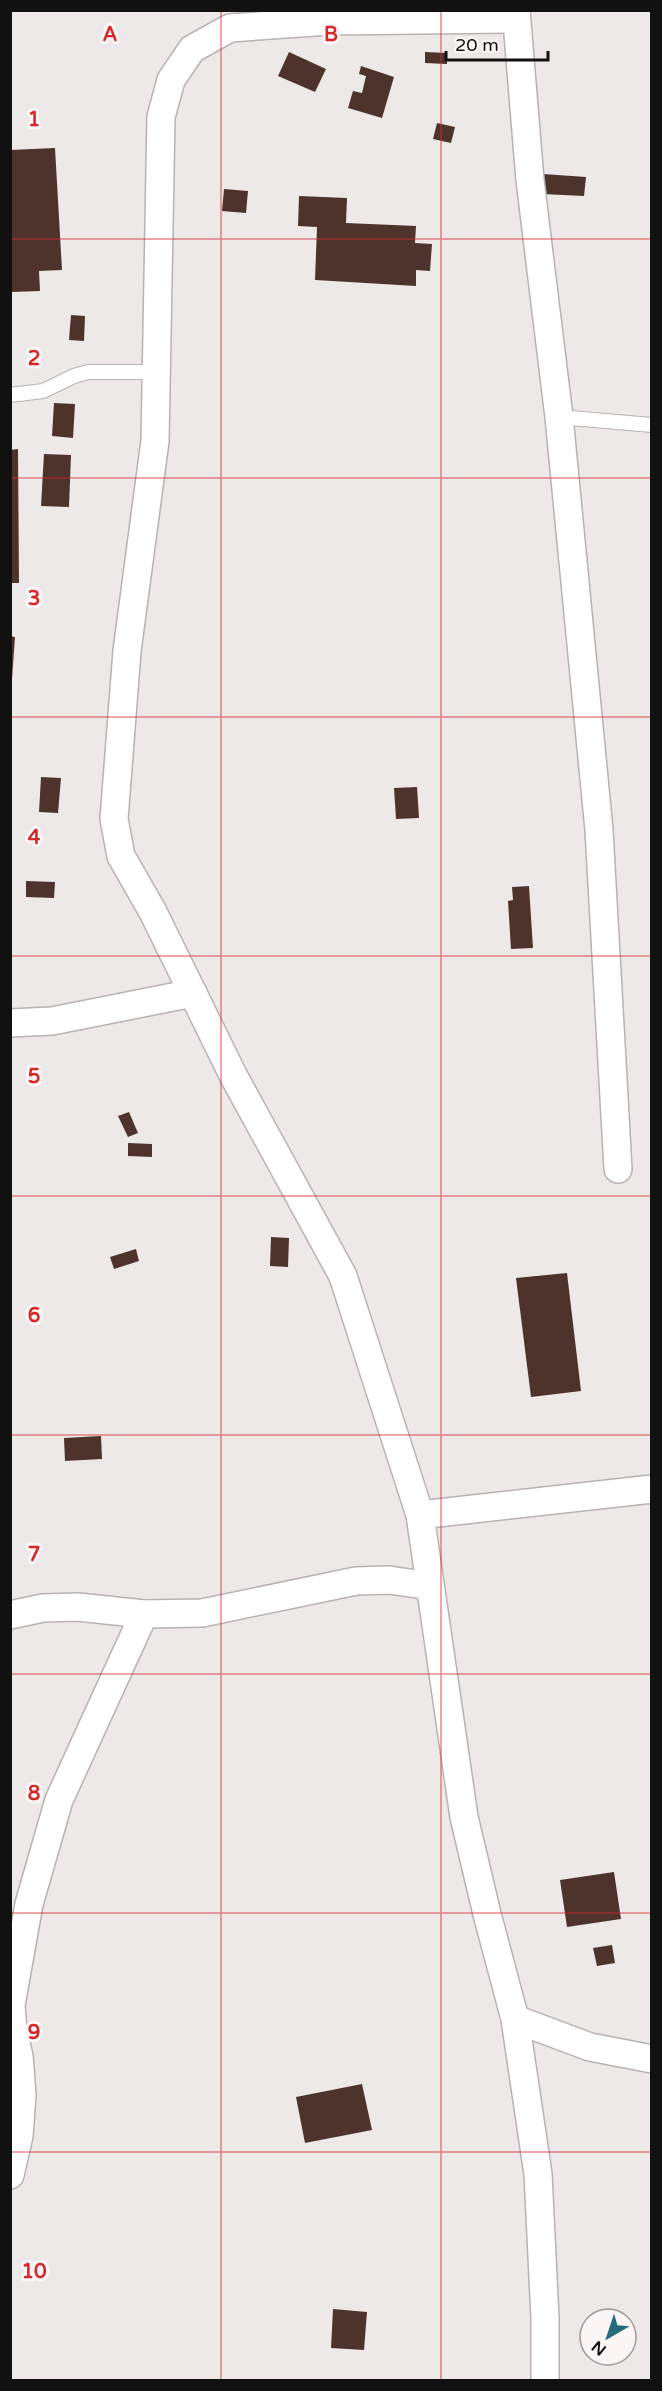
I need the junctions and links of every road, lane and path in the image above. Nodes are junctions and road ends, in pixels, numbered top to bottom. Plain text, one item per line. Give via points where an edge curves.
1 (516, 15) edge
2 (156, 372) junction
3 (10, 395) edge
4 (558, 417) junction
5 (651, 424) edge
6 (192, 993) junction
7 (10, 1023) edge
8 (618, 1169) dead end
9 (651, 1489) edge
10 (420, 1515) junction
11 (430, 1586) junction
12 (144, 1614) junction
13 (10, 1615) edge
14 (515, 2019) junction
15 (651, 2059) edge
16 (10, 2175) edge
17 (545, 2380) edge

1 - 2 street via 230,28 192,49 171,80 161,117
1 - 4 street via 530,180
2 - 3 lane via 88,372 43,391
2 - 6 street via 155,441 127,651 114,819 121,855
4 - 5 lane
4 - 8 street via 599,830
6 - 7 street via 52,1021
6 - 10 street via 343,1276
9 - 10 street
10 - 11 street
11 - 12 street via 389,1580 356,1581 202,1613
11 - 14 street via 464,1817
12 - 13 street via 78,1607 43,1608
12 - 16 street via 59,1800 29,1904 11,2005 22,2094 19,2136
14 - 15 street via 590,2047
14 - 17 street via 538,2174

